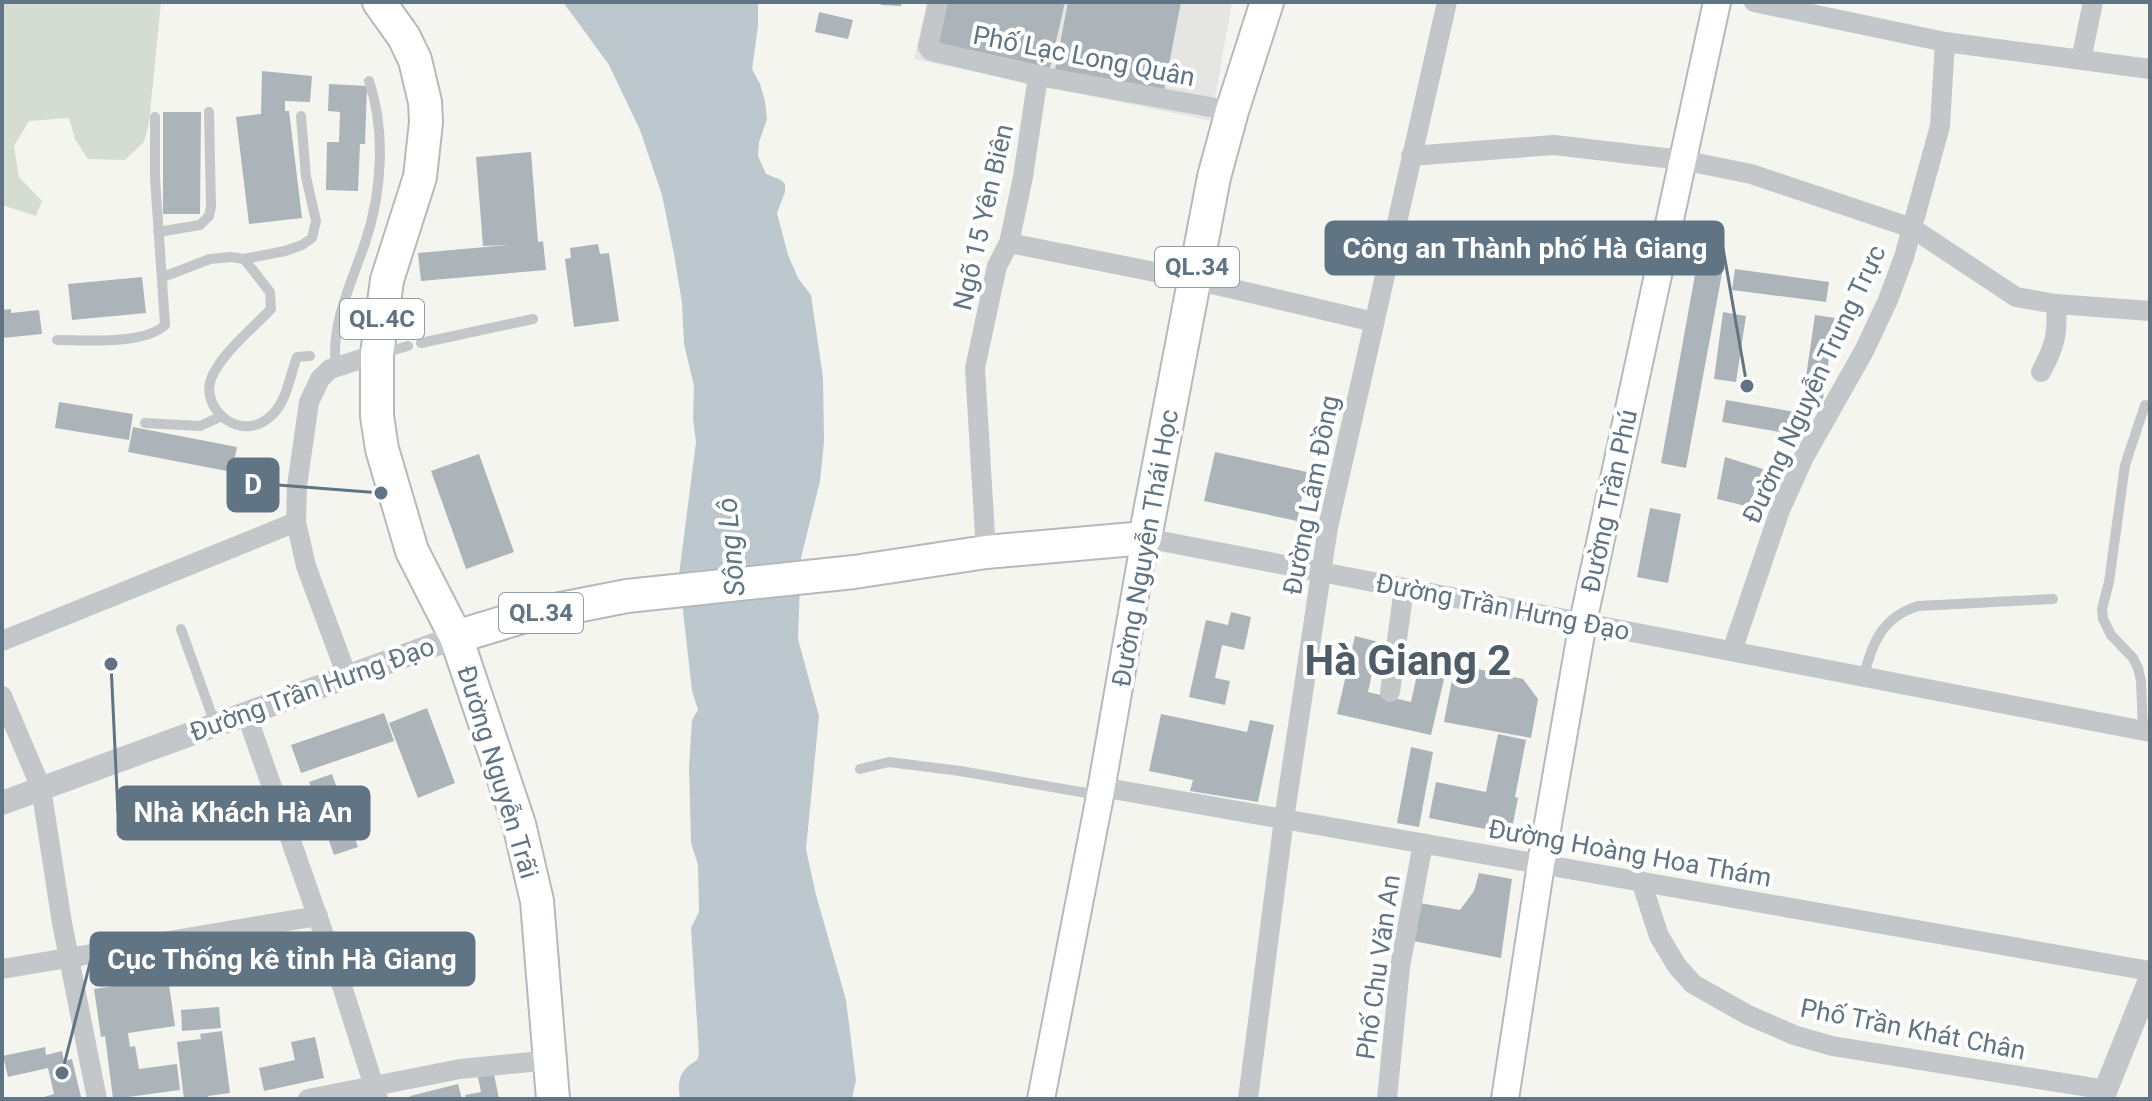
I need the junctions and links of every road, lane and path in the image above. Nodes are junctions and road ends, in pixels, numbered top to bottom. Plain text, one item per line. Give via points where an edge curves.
1 (379, 2) edge
2 (938, 2) edge
3 (1267, 2) edge
4 (1447, 2) edge
5 (1717, 2) edge
6 (1754, 2) edge
7 (2093, 2) edge
8 (1945, 42) junction
9 (2081, 60) junction
10 (2150, 69) edge
11 (1038, 76) junction
12 (369, 81) dead end
13 (1232, 111) junction
14 (209, 112) dead end
15 (301, 116) dead end
16 (155, 117) dead end
17 (1411, 156) junction
18 (1682, 160) junction
19 (1912, 228) junction
20 (158, 232) junction
21 (1009, 243) junction
22 (244, 259) junction
23 (163, 277) junction
24 (1195, 280) junction
25 (2056, 304) junction
26 (2150, 311) edge
27 (533, 319) dead end
28 (1374, 322) junction
29 (57, 340) dead end
30 (421, 343) dead end
31 (408, 346) dead end
32 (377, 354) junction
33 (324, 363) junction
34 (2041, 372) dead end
35 (2145, 405) dead end
36 (222, 416) junction
37 (145, 423) dead end
38 (296, 522) junction
39 (1145, 538) junction
40 (986, 552) junction
41 (1320, 571) junction
42 (1404, 588) junction
43 (2053, 599) dead end
44 (1583, 622) junction
45 (181, 629) dead end
46 (456, 637) junction
47 (2, 641) edge
48 (1732, 651) junction
49 (347, 676) junction
50 (1864, 676) junction
51 (1390, 692) dead end
52 (2, 696) edge
53 (246, 713) junction
54 (215, 724) junction
55 (2146, 731) edge
56 (860, 769) dead end
57 (41, 788) junction
58 (1100, 791) junction
59 (2, 803) edge
60 (1284, 819) junction
61 (1423, 843) junction
62 (1541, 864) junction
63 (1641, 881) junction
64 (318, 916) junction
65 (69, 958) junction
66 (2, 969) edge
67 (2150, 971) edge
68 (2150, 980) edge
69 (551, 1060) junction
70 (376, 1092) edge
71 (2105, 1095) edge
72 (97, 1099) edge
73 (308, 1099) edge
74 (553, 1099) edge
75 (1041, 1099) edge
76 (1248, 1099) edge
77 (1387, 1099) edge
78 (1505, 1099) edge

1 - 32 highway, QL.4C via 415,60 426,122 420,177 387,280
2 - 11 street, Phố Lạc Long Quân via 928,49
3 - 13 highway, Đường Nguyễn Thái Học / QL.34
4 - 17 street, Đường Lâm Đồng
5 - 18 main road, Đường Trần Phú
6 - 8 street
7 - 9 street
8 - 9 street
8 - 19 street, Đường Nguyễn Trung Trực via 1940,126
9 - 10 street
11 - 13 street, Phố Lạc Long Quân
11 - 21 street, Ngõ 15 Yên Biên
12 - 33 lane via 379,134 375,208
13 - 24 highway, Đường Nguyễn Thái Học / QL.34
14 - 20 lane via 209,216 200,225
15 - 22 lane via 312,238
16 - 20 lane
17 - 18 street via 1554,145
17 - 28 street, Đường Lâm Đồng
18 - 19 street via 1751,174
18 - 44 main road, Đường Trần Phú
19 - 25 street via 2016,297
19 - 48 street, Đường Nguyễn Trung Trực via 1864,351 1780,510
20 - 23 lane
21 - 24 street
21 - 40 street, Ngõ 15 Yên Biên via 997,266 975,368
22 - 23 lane via 210,259
22 - 36 lane via 270,292 271,309 212,376 210,393
23 - 29 lane via 165,325 159,331 118,340
24 - 28 street
24 - 39 highway, Đường Nguyễn Thái Học / QL.34
25 - 26 street
25 - 34 street via 2058,332
27 - 30 lane
28 - 41 street, Đường Lâm Đồng
31 - 32 lane
32 - 33 street
32 - 46 highway, QL.4C via 382,449 412,551
33 - 36 lane via 297,357 282,403 262,422 246,428
33 - 38 street via 309,402
35 - 55 lane via 2125,465 2102,609 2111,635 2138,668
36 - 37 lane via 200,426
38 - 47 street
38 - 49 street via 306,566
39 - 40 highway, Đường Trần Hưng Đạo / QL.34
39 - 41 street, Đường Trần Hưng Đạo
39 - 58 main road, Đường Nguyễn Thái Học
40 - 46 highway, Đường Trần Hưng Đạo / QL.34 via 627,596 525,616
41 - 42 street, Đường Trần Hưng Đạo
41 - 60 street, Đường Lâm Đồng
42 - 44 street, Đường Trần Hưng Đạo
42 - 51 street
43 - 50 lane via 1918,606 1900,612 1879,635
44 - 48 street, Đường Trần Hưng Đạo
44 - 62 main road, Đường Trần Phú
45 - 54 lane
46 - 49 street, Đường Trần Hưng Đạo
46 - 69 highway, Đường Nguyễn Trãi / QL.4C via 519,824 537,901
48 - 50 street, Đường Trần Hưng Đạo
49 - 53 street, Đường Trần Hưng Đạo
50 - 55 street, Đường Trần Hưng Đạo
52 - 57 street
53 - 54 street, Đường Trần Hưng Đạo
53 - 64 street
54 - 57 street, Đường Trần Hưng Đạo
56 - 58 lane via 889,762
57 - 59 street, Đường Trần Hưng Đạo
57 - 65 street
58 - 60 street, Đường Hoàng Hoa Thám
58 - 75 main road, Đường Nguyễn Thái Học
60 - 61 street, Đường Hoàng Hoa Thám
60 - 76 street, Đường Lâm Đồng
61 - 62 street, Đường Hoàng Hoa Thám
61 - 77 street, Phố Chu Văn An via 1400,967
62 - 63 street, Đường Hoàng Hoa Thám
62 - 78 main road, Đường Trần Phú
63 - 67 street, Đường Hoàng Hoa Thám
63 - 71 street, Phố Trần Khát Chân via 1659,936 1684,975 1748,1015 1832,1046
64 - 65 street
64 - 70 street
65 - 66 street
65 - 72 street
68 - 71 street
69 - 70 street via 460,1069
69 - 74 highway, Đường Nguyễn Trãi / QL.4C
70 - 73 street

